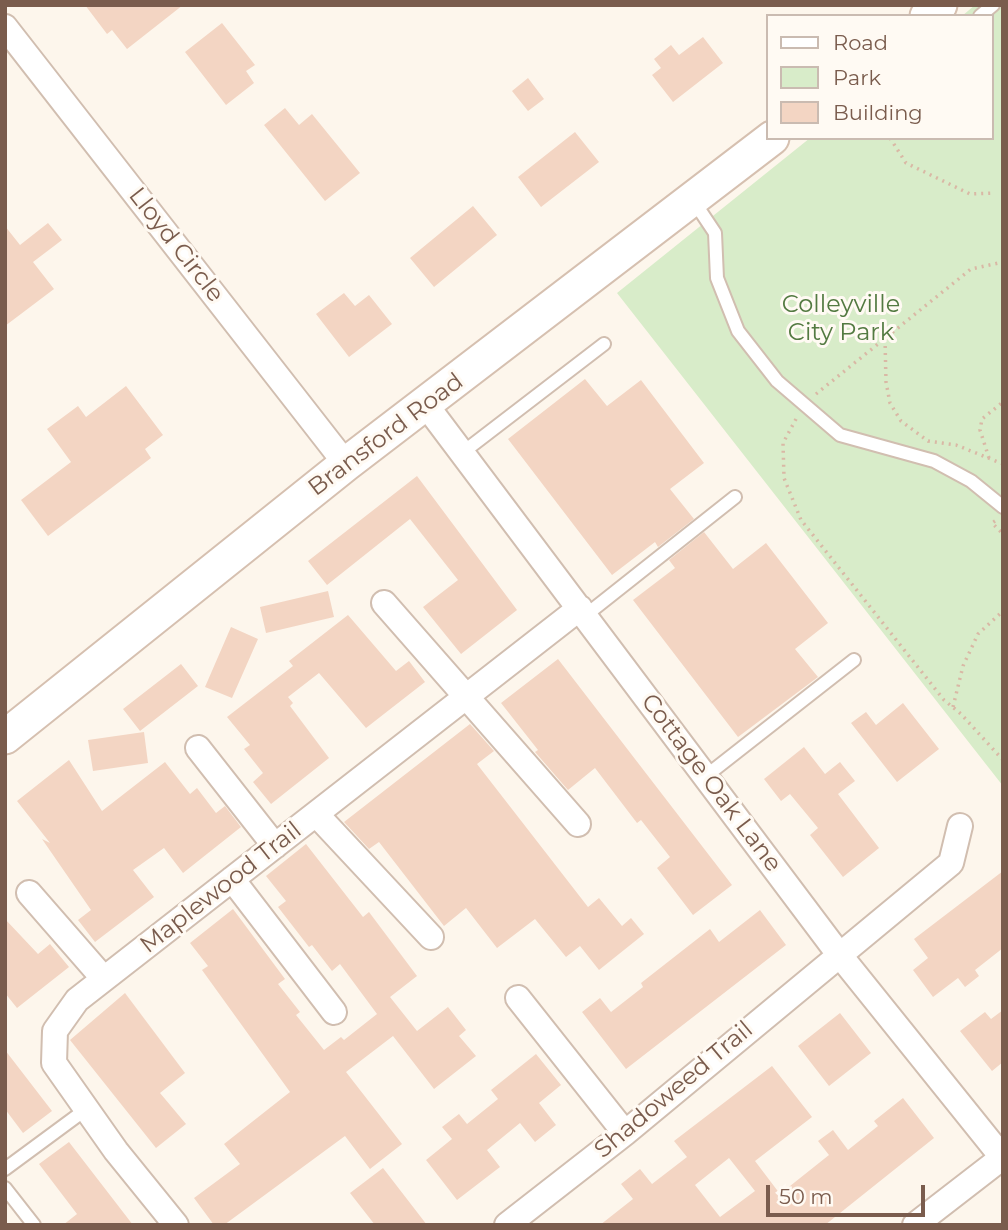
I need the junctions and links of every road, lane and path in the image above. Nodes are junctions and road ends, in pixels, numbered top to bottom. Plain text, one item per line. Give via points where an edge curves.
1 (5, 27) edge
2 (769, 140) edge
3 (891, 140) edge
4 (993, 193) dead end
5 (693, 199) junction
6 (1003, 262) edge
7 (885, 338) junction
8 (604, 344) dead end
9 (1003, 402) edge
10 (804, 404) junction
11 (426, 405) junction
12 (462, 453) junction
13 (989, 458) junction
14 (346, 464) junction
15 (1003, 464) edge
16 (735, 498) dead end
17 (1003, 507) edge
18 (384, 603) dead end
19 (1003, 611) edge
20 (583, 612) junction
21 (854, 660) dead end
22 (466, 697) junction
23 (953, 707) junction
24 (5, 737) edge
25 (198, 748) dead end
26 (1003, 760) edge
27 (706, 776) junction
28 (316, 814) junction
29 (578, 824) dead end
30 (960, 826) dead end
31 (275, 846) junction
32 (232, 880) junction
33 (29, 893) dead end
34 (431, 937) dead end
35 (838, 953) junction
36 (104, 979) junction
37 (518, 998) dead end
38 (334, 1012) dead end
39 (85, 1110) junction
40 (625, 1133) junction
41 (1003, 1157) edge
42 (5, 1169) edge
43 (5, 1188) edge
44 (34, 1225) edge
45 (176, 1225) edge
46 (508, 1225) edge
47 (915, 1225) edge

1 - 14 street, Lloyd Circle
2 - 5 street, Bransford Road
3 - 4 path via 906,163 970,194
5 - 10 lane via 715,233 717,278 738,331 777,381
5 - 11 street, Bransford Road
6 - 7 path via 971,269
7 - 10 path
7 - 13 path via 890,403 901,421 928,441 956,445
8 - 12 lane
9 - 13 path via 982,419 980,430
10 - 17 lane via 840,435 934,461 971,481
10 - 23 path via 783,443 784,478 801,520
11 - 12 street, Cottage Oak Lane
11 - 14 street, Bransford Road
12 - 20 street, Cottage Oak Lane
13 - 15 path
14 - 24 street, Bransford Road
16 - 20 lane
18 - 22 street
19 - 23 path via 978,634 963,666
20 - 22 street, Maplewood Trail
20 - 27 street, Cottage Oak Lane
21 - 27 lane
22 - 28 street, Maplewood Trail
22 - 29 street
23 - 26 path
25 - 31 street
27 - 35 street, Cottage Oak Lane
28 - 31 street, Maplewood Trail
28 - 34 street
30 - 35 street, Shadoweed Trail via 951,863
31 - 32 street, Maplewood Trail
32 - 36 street, Maplewood Trail
32 - 38 street
33 - 36 street
35 - 40 street, Shadoweed Trail
35 - 41 street, Cottage Oak Lane
36 - 39 street, Maplewood Trail via 77,1000 52,1041 54,1063
37 - 40 street
39 - 42 lane
39 - 45 street, Maplewood Trail
40 - 46 street, Shadoweed Trail
41 - 47 street
43 - 44 lane

